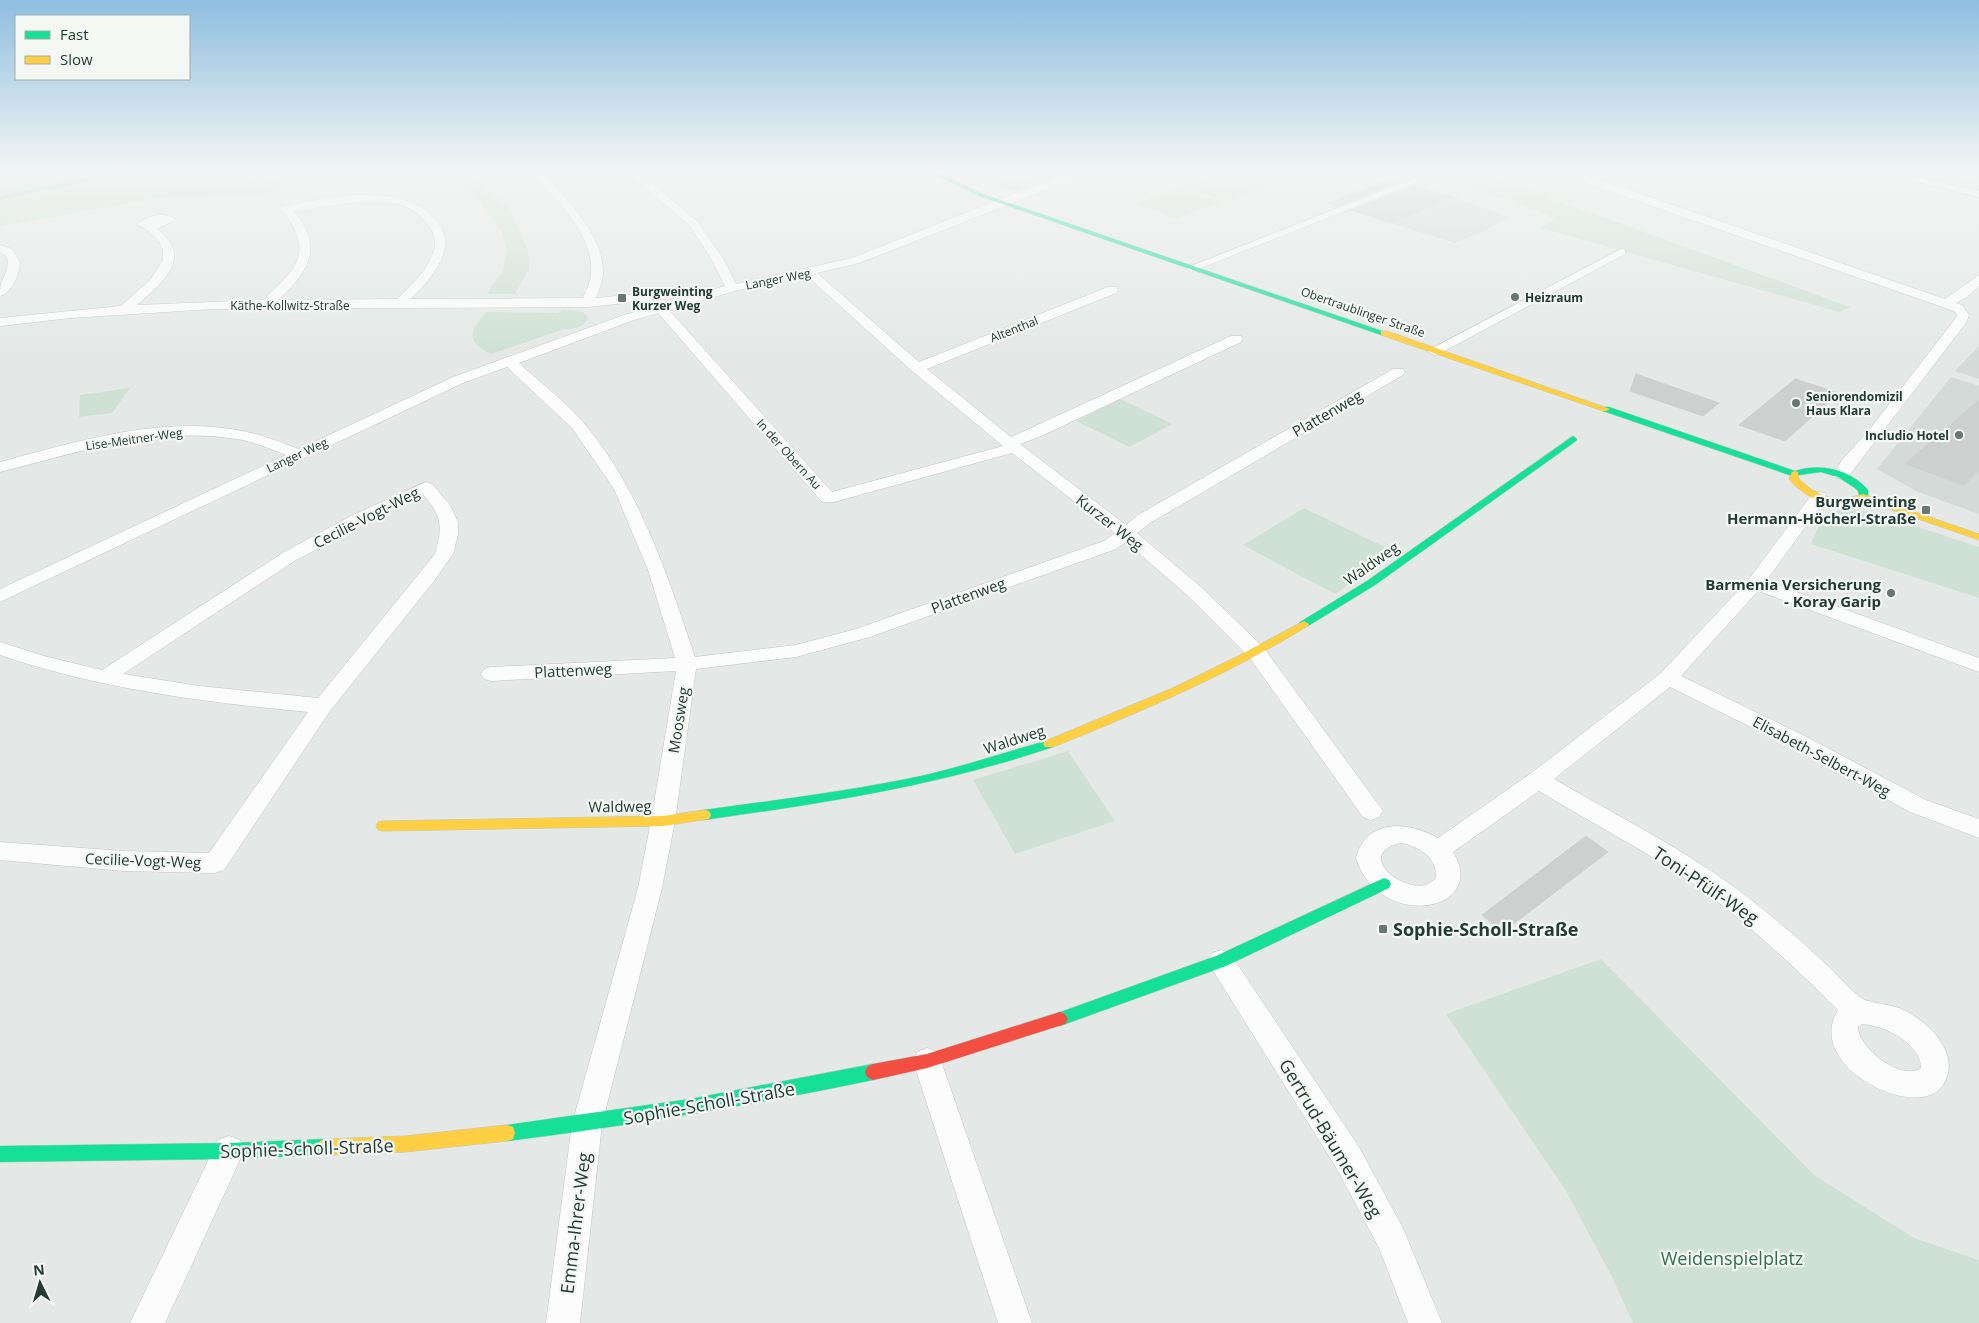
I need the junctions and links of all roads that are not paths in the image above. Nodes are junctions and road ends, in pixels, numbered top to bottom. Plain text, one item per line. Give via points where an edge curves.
1 (151, 230) edge
2 (302, 230) edge
3 (436, 230) edge
4 (582, 230) edge
5 (698, 230) edge
6 (935, 230) edge
7 (1082, 230) edge
8 (1290, 230) edge
9 (1732, 230) edge
10 (0, 248) edge
11 (1621, 252) dead end
12 (1192, 268) junction
13 (809, 272) junction
14 (1979, 279) edge
15 (732, 288) junction
16 (1112, 290) dead end
17 (0, 292) edge
18 (626, 300) junction
19 (1947, 303) junction
20 (266, 304) junction
21 (399, 304) junction
22 (125, 309) junction
23 (661, 310) junction
24 (594, 312) junction
25 (632, 317) junction
26 (0, 322) edge
27 (1236, 339) dead end
28 (1434, 351) junction
29 (509, 362) junction
30 (917, 368) junction
31 (1398, 372) dead end
32 (1574, 438) dead end
33 (1012, 445) junction
34 (298, 454) junction
35 (0, 467) edge
36 (1796, 474) junction
37 (1841, 475) junction
38 (1819, 497) junction
39 (1863, 497) junction
40 (1126, 533) junction
41 (1979, 537) edge
42 (1756, 583) junction
43 (0, 596) edge
44 (0, 648) edge
45 (1257, 653) junction
46 (687, 664) junction
47 (1979, 666) edge
48 (491, 674) dead end
49 (105, 677) junction
50 (1668, 678) junction
51 (323, 706) junction
52 (1538, 780) junction
53 (1371, 811) dead end
54 (663, 821) junction
55 (384, 826) dead end
56 (1979, 829) edge
57 (1438, 850) junction
58 (0, 851) edge
59 (1384, 884) junction
60 (1221, 961) junction
61 (1858, 1012) dead end
62 (927, 1061) junction
63 (587, 1124) junction
64 (229, 1151) junction
65 (0, 1154) edge
66 (148, 1323) edge
67 (563, 1323) edge
68 (1015, 1323) edge
69 (1425, 1323) edge

1 - 22 street via 162,236 167,244 170,254 168,267
2 - 20 street via 304,242 301,266 290,282
3 - 21 street via 442,243 434,263
4 - 24 street via 596,257 598,271
5 - 15 street
6 - 13 street, Langer Weg via 855,261
7 - 12 street, Obertraublinger Straße
8 - 12 street
9 - 19 street
10 - 17 street via 14,259 15,266 12,279
11 - 28 street
12 - 28 street, Obertraublinger Straße
13 - 15 street, Langer Weg
13 - 30 street, Kurzer Weg
14 - 19 street
15 - 18 street
15 - 23 street, Langer Weg
16 - 30 street, Altenthal
18 - 24 street via 608,304
18 - 25 street via 646,306 642,313
19 - 37 street via 1958,308 1963,315 1961,320
20 - 21 street, Käthe-Kollwitz-Straße
20 - 22 street, Käthe-Kollwitz-Straße
21 - 24 street, Käthe-Kollwitz-Straße
22 - 26 street, Käthe-Kollwitz-Straße
23 - 25 street, Langer Weg
23 - 33 street, In der Obern Au via 828,498
24 - 25 street, Langer Weg
24 - 29 street, Langer Weg
27 - 33 street, In der Obern Au
28 - 36 street, Obertraublinger Straße
29 - 34 street, Langer Weg via 458,380
29 - 46 street, Moosweg via 577,425 622,489 657,570
30 - 33 street, Kurzer Weg
31 - 40 street, Plattenweg via 1153,514
32 - 45 street, Waldweg via 1371,583
33 - 40 street, Kurzer Weg
34 - 35 street, Lise-Meitner-Weg via 237,434 186,432 95,443
34 - 43 street, Langer Weg
36 - 37 street, Obertraublinger Straße via 1814,469
36 - 38 street via 1794,479 1798,485
37 - 39 street, Obertraublinger Straße via 1863,490
38 - 39 street via 1847,502
38 - 42 street
39 - 41 street
40 - 45 street, Kurzer Weg via 1194,591
40 - 46 street, Plattenweg via 1110,544 863,633 796,651
42 - 47 street
42 - 50 street
44 - 49 street
45 - 53 street, Kurzer Weg
45 - 54 street, Waldweg via 1124,715 1046,746 955,773 859,794
46 - 48 street, Plattenweg
46 - 54 street, Moosweg
49 - 51 street via 240,698
49 - 51 street, Cecilie-Vogt-Weg via 291,556 426,487 444,509 449,522 444,554
50 - 52 street
50 - 56 street, Elisabeth-Selbert-Weg via 1910,802
51 - 58 street, Cecilie-Vogt-Weg via 215,863 124,861
52 - 57 street
52 - 61 street, Toni-Pfülf-Weg via 1698,875 1759,920
54 - 55 street, Waldweg
54 - 63 street, Moosweg via 650,888
57 - 59 street via 1450,876 1448,885 1441,891 1432,896 1414,896 1396,892
57 - 59 street via 1408,835 1389,835 1378,839 1368,854 1369,865
59 - 60 street, Sophie-Scholl-Straße
60 - 62 street, Sophie-Scholl-Straße via 1076,1014
60 - 69 street, Gertrud-Bäumer-Weg via 1348,1158 1392,1239
62 - 63 street, Sophie-Scholl-Straße via 747,1099
62 - 68 street
63 - 64 street, Sophie-Scholl-Straße via 405,1144
63 - 67 street, Emma-Ihrer-Weg
64 - 65 street, Sophie-Scholl-Straße
64 - 66 street

